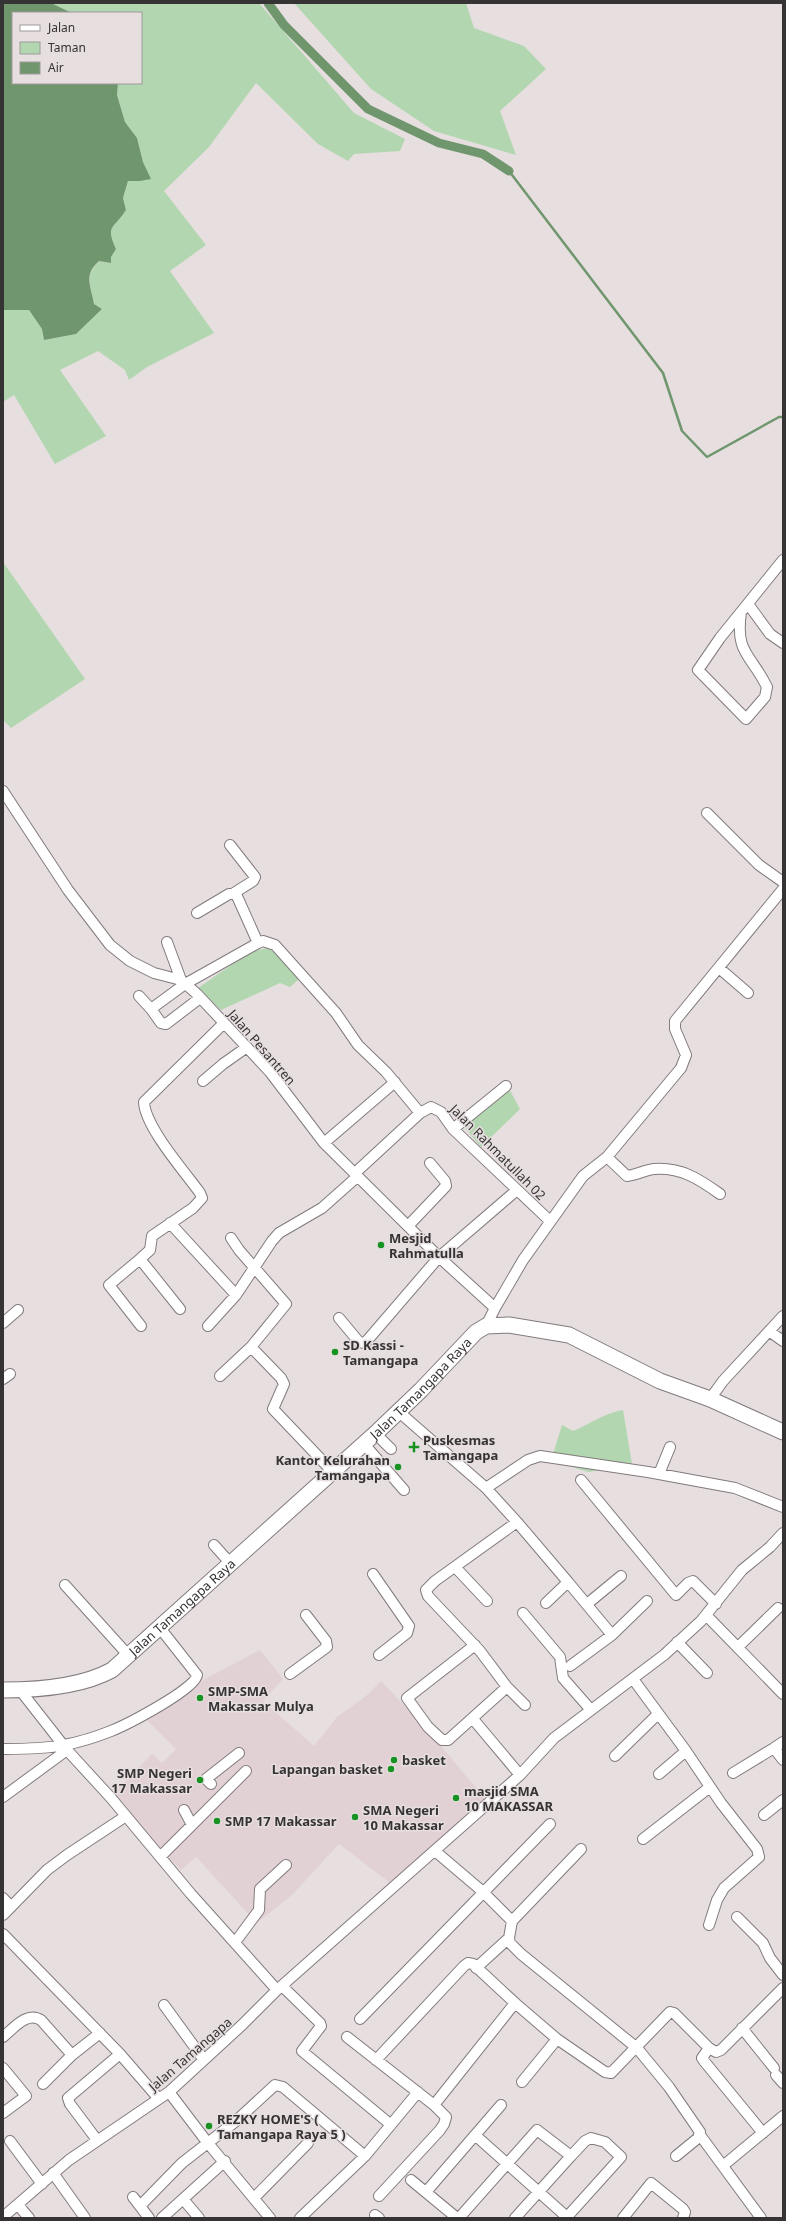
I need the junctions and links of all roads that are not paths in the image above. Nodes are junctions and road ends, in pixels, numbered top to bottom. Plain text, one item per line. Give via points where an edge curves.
1 (783, 560) edge
2 (748, 604) junction
3 (741, 612) junction
4 (783, 643) edge
5 (3, 791) edge
6 (707, 813) dead end
7 (230, 845) dead end
8 (783, 882) edge
9 (783, 889) edge
10 (234, 893) junction
11 (197, 913) dead end
12 (168, 942) dead end
13 (258, 943) junction
14 (719, 968) junction
15 (183, 982) junction
16 (748, 992) dead end
17 (139, 996) dead end
18 (200, 998) junction
19 (151, 1009) junction
20 (224, 1023) junction
21 (247, 1047) junction
22 (203, 1082) dead end
23 (394, 1082) junction
24 (506, 1086) dead end
25 (420, 1113) junction
26 (454, 1129) junction
27 (324, 1143) junction
28 (607, 1157) junction
29 (430, 1163) dead end
30 (356, 1175) junction
31 (517, 1190) junction
32 (720, 1194) dead end
33 (550, 1221) junction
34 (170, 1223) junction
35 (408, 1226) junction
36 (231, 1238) dead end
37 (439, 1257) junction
38 (140, 1259) junction
39 (255, 1268) junction
40 (236, 1295) junction
41 (495, 1308) junction
42 (180, 1309) dead end
43 (18, 1310) dead end
44 (783, 1316) edge
45 (338, 1318) dead end
46 (3, 1324) edge
47 (141, 1326) dead end
48 (208, 1326) dead end
49 (486, 1326) junction
50 (769, 1331) junction
51 (783, 1340) edge
52 (251, 1347) junction
53 (220, 1376) dead end
54 (710, 1399) junction
55 (399, 1412) junction
56 (783, 1432) edge
57 (376, 1434) junction
58 (364, 1444) junction
59 (670, 1447) dead end
60 (391, 1449) dead end
61 (333, 1472) junction
62 (659, 1474) junction
63 (581, 1480) dead end
64 (486, 1488) junction
65 (404, 1490) dead end
66 (783, 1507) edge
67 (517, 1522) junction
68 (783, 1533) edge
69 (214, 1545) dead end
70 (231, 1564) junction
71 (456, 1568) junction
72 (373, 1574) dead end
73 (621, 1576) dead end
74 (568, 1582) junction
75 (65, 1585) dead end
76 (487, 1600) dead end
77 (647, 1601) dead end
78 (546, 1603) dead end
79 (587, 1604) junction
80 (716, 1604) junction
81 (778, 1608) dead end
82 (523, 1613) dead end
83 (306, 1615) dead end
84 (706, 1615) junction
85 (160, 1628) junction
86 (612, 1635) junction
87 (677, 1642) junction
88 (475, 1645) junction
89 (738, 1647) junction
90 (379, 1655) dead end
91 (129, 1656) junction
92 (570, 1666) dead end
93 (290, 1674) dead end
94 (707, 1674) dead end
95 (633, 1679) junction
96 (507, 1686) junction
97 (3, 1690) edge
98 (20, 1690) junction
99 (783, 1694) edge
100 (525, 1705) dead end
101 (591, 1710) junction
102 (658, 1714) junction
103 (473, 1719) junction
104 (783, 1742) edge
105 (65, 1748) junction
106 (774, 1748) junction
107 (3, 1749) edge
108 (686, 1751) junction
109 (239, 1753) dead end
110 (615, 1756) dead end
111 (783, 1760) edge
112 (246, 1771) dead end
113 (733, 1773) dead end
114 (659, 1774) dead end
115 (520, 1775) junction
116 (211, 1784) dead end
117 (710, 1787) junction
118 (3, 1797) edge
119 (783, 1800) edge
120 (184, 1810) dead end
121 (764, 1815) dead end
122 (126, 1816) junction
123 (192, 1824) junction
124 (550, 1824) dead end
125 (643, 1839) dead end
126 (581, 1849) dead end
127 (435, 1851) junction
128 (161, 1856) junction
129 (286, 1865) dead end
130 (482, 1891) junction
131 (3, 1898) edge
132 (11, 1907) junction
133 (3, 1915) edge
134 (737, 1917) dead end
135 (512, 1921) junction
136 (709, 1925) dead end
137 (3, 1934) edge
138 (509, 1938) junction
139 (236, 1941) junction
140 (476, 1968) junction
141 (783, 1975) edge
142 (280, 1988) junction
143 (783, 1988) edge
144 (515, 2004) junction
145 (164, 2005) dead end
146 (360, 2019) dead end
147 (742, 2028) junction
148 (100, 2033) junction
149 (3, 2037) edge
150 (347, 2037) dead end
151 (557, 2039) junction
152 (637, 2048) junction
153 (709, 2048) junction
154 (120, 2054) junction
155 (72, 2055) junction
156 (204, 2060) junction
157 (376, 2060) junction
158 (3, 2068) edge
159 (522, 2082) dead end
160 (783, 2083) edge
161 (43, 2084) dead end
162 (169, 2092) junction
163 (418, 2092) junction
164 (159, 2099) junction
165 (434, 2105) junction
166 (501, 2105) dead end
167 (3, 2113) edge
168 (783, 2116) edge
169 (390, 2124) junction
170 (763, 2133) junction
171 (700, 2135) junction
172 (475, 2136) junction
173 (97, 2140) junction
174 (10, 2141) dead end
175 (207, 2142) junction
176 (308, 2143) dead end
177 (365, 2156) junction
178 (571, 2156) junction
179 (676, 2156) dead end
180 (225, 2161) junction
181 (508, 2163) junction
182 (724, 2165) junction
183 (53, 2173) junction
184 (411, 2180) dead end
185 (42, 2184) junction
186 (540, 2191) junction
187 (426, 2192) junction
188 (379, 2196) dead end
189 (133, 2197) dead end
190 (254, 2198) junction
191 (183, 2199) junction
192 (18, 2205) junction
193 (140, 2206) junction
194 (3, 2217) edge
195 (164, 2217) edge
196 (29, 2218) edge
197 (85, 2218) edge
198 (149, 2218) edge
199 (199, 2218) edge
200 (270, 2218) edge
201 (300, 2218) edge
202 (458, 2218) edge
203 (515, 2218) edge
204 (567, 2218) edge
205 (623, 2218) edge
206 (683, 2218) edge
207 (761, 2218) edge

1 - 2 street
2 - 3 street
2 - 4 street via 770,634
3 - 3 street via 740,642 767,687 765,697 746,719 698,670
5 - 15 street, Jalan Pesantren via 68,890 110,945 130,961 154,973
6 - 8 street via 759,865
7 - 10 street via 255,877
9 - 14 street
10 - 11 street
10 - 13 street
12 - 15 street
13 - 15 street
13 - 23 street via 263,941 275,945 336,1013 358,1045
14 - 16 street
14 - 28 street via 674,1021 686,1055 681,1068
15 - 18 street, Jalan Pesantren
15 - 19 street
17 - 19 street
18 - 19 street via 166,1024 161,1023
18 - 20 street, Jalan Pesantren
20 - 21 street, Jalan Pesantren
20 - 34 street via 144,1102 165,1147 202,1198 193,1208
21 - 22 street
21 - 27 street, Jalan Pesantren via 270,1072
23 - 25 street
23 - 27 street
24 - 26 street
25 - 26 street, Jalan Rahmatullah 02 via 427,1108 436,1108
25 - 30 street
26 - 31 street, Jalan Rahmatullah 02
27 - 30 street, Jalan Pesantren
28 - 32 street via 627,1176 654,1169 681,1170
28 - 33 street via 583,1176
29 - 35 street via 445,1181 446,1186
30 - 35 street, Jalan Pesantren
30 - 39 street via 322,1208 280,1233
31 - 33 street, Jalan Rahmatullah 02
31 - 37 street
33 - 41 street
34 - 38 street via 152,1236 150,1250
34 - 40 street
35 - 37 street, Jalan Pesantren
36 - 39 street
37 - 41 street, Jalan Pesantren
37 - 45 street via 365,1343 359,1342
38 - 42 street
38 - 47 street via 109,1285
39 - 40 street
39 - 52 street via 286,1304
40 - 48 street
41 - 49 street
43 - 46 street
44 - 50 street
49 - 54 main road via 509,1325 569,1335 660,1381
49 - 55 main road, Jalan Tamangapa Raya via 476,1332
50 - 51 street
50 - 54 street via 722,1381
52 - 53 street
52 - 61 street via 284,1384 273,1409
54 - 56 main road
55 - 57 main road, Jalan Tamangapa Raya
55 - 64 street
57 - 58 main road, Jalan Tamangapa Raya
57 - 60 street
58 - 61 main road, Jalan Tamangapa Raya
58 - 65 street
59 - 62 street
61 - 70 main road, Jalan Tamangapa Raya
62 - 64 street via 540,1456 528,1460
62 - 66 street via 735,1488
63 - 80 street via 676,1595 693,1581
64 - 67 street
67 - 71 street
67 - 74 street
68 - 80 street, Jalan Tamangapa via 742,1570
69 - 70 street
70 - 85 main road, Jalan Tamangapa Raya
71 - 76 street
71 - 88 street via 435,1581 426,1593
72 - 90 street via 409,1628
73 - 79 street
74 - 78 street
74 - 79 street
75 - 91 street
77 - 86 street
79 - 86 street
80 - 84 street, Jalan Tamangapa
81 - 89 street
82 - 101 street via 560,1657 563,1678
83 - 93 street via 326,1641 327,1647
84 - 87 street, Jalan Tamangapa
84 - 89 street
85 - 91 main road, Jalan Tamangapa Raya
85 - 105 street via 197,1678 179,1693 138,1717
86 - 92 street
87 - 94 street
87 - 95 street, Jalan Tamangapa
88 - 96 street
88 - 103 street via 407,1698 428,1727 445,1742
89 - 99 street
91 - 98 main road, Jalan Tamangapa Raya via 96,1679
95 - 101 street, Jalan Tamangapa
95 - 102 street
96 - 100 street
96 - 103 street
97 - 98 main road, Jalan Tamangapa Raya
98 - 105 street
101 - 115 street, Jalan Tamangapa via 554,1738
102 - 108 street
102 - 110 street
103 - 115 street
104 - 106 street
105 - 107 street
105 - 118 street
105 - 122 street
106 - 111 street
106 - 113 street
108 - 114 street
108 - 117 street
109 - 116 street via 206,1779
112 - 123 street
115 - 127 street, Jalan Tamangapa
117 - 125 street
117 - 136 street via 757,1849 759,1857 724,1888
119 - 121 street
120 - 123 street
122 - 128 street
122 - 132 street via 47,1870
123 - 128 street
124 - 130 street
126 - 135 street
127 - 130 street
127 - 142 street, Jalan Tamangapa
128 - 139 street via 191,1894
129 - 139 street via 260,1889 259,1910
130 - 135 street
130 - 146 street
131 - 132 street
132 - 133 street
134 - 141 street via 763,1943 770,1958
135 - 138 street
137 - 148 street
138 - 140 street
138 - 152 street via 510,1943 521,1954
139 - 142 street
140 - 144 street
140 - 157 street via 470,1962 464,1966
142 - 156 street, Jalan Tamangapa
142 - 169 street via 320,2023 321,2026 302,2051
143 - 147 street
144 - 151 street
144 - 165 street
145 - 156 street
147 - 153 street via 721,2050 716,2052
147 - 160 street
148 - 154 street
148 - 155 street
149 - 155 street via 28,2017 34,2016 41,2020
150 - 157 street
151 - 152 street via 608,2073 616,2070
151 - 159 street
152 - 153 street via 670,2012
152 - 171 street via 669,2087 696,2125
153 - 170 street via 702,2058
154 - 164 street
154 - 173 street via 68,2098
155 - 161 street
156 - 162 street, Jalan Tamangapa
157 - 163 street
158 - 167 street via 26,2096
162 - 164 street, Jalan Tamangapa
162 - 175 street
163 - 165 street
163 - 169 street
164 - 173 street, Jalan Tamangapa
165 - 188 street via 446,2117 444,2124
166 - 172 street
168 - 170 street
169 - 177 street
170 - 182 street
171 - 179 street
171 - 182 street
172 - 181 street
172 - 187 street
173 - 183 street, Jalan Tamangapa
174 - 185 street
175 - 177 street via 236,2121 273,2086 279,2085
175 - 180 street
175 - 193 street via 182,2163
176 - 190 street
177 - 201 street
178 - 181 street via 537,2130
178 - 186 street
178 - 204 street via 585,2141 592,2138 605,2142 621,2157
180 - 190 street
180 - 191 street
181 - 186 street
181 - 202 street
182 - 207 street
183 - 185 street, Jalan Tamangapa
183 - 197 street
184 - 187 street
185 - 192 street, Jalan Tamangapa
186 - 203 street
186 - 204 street
187 - 202 street
189 - 193 street
190 - 200 street
191 - 195 street
191 - 199 street
192 - 194 street, Jalan Tamangapa
192 - 196 street
193 - 198 street
205 - 206 street via 651,2183 683,2209

